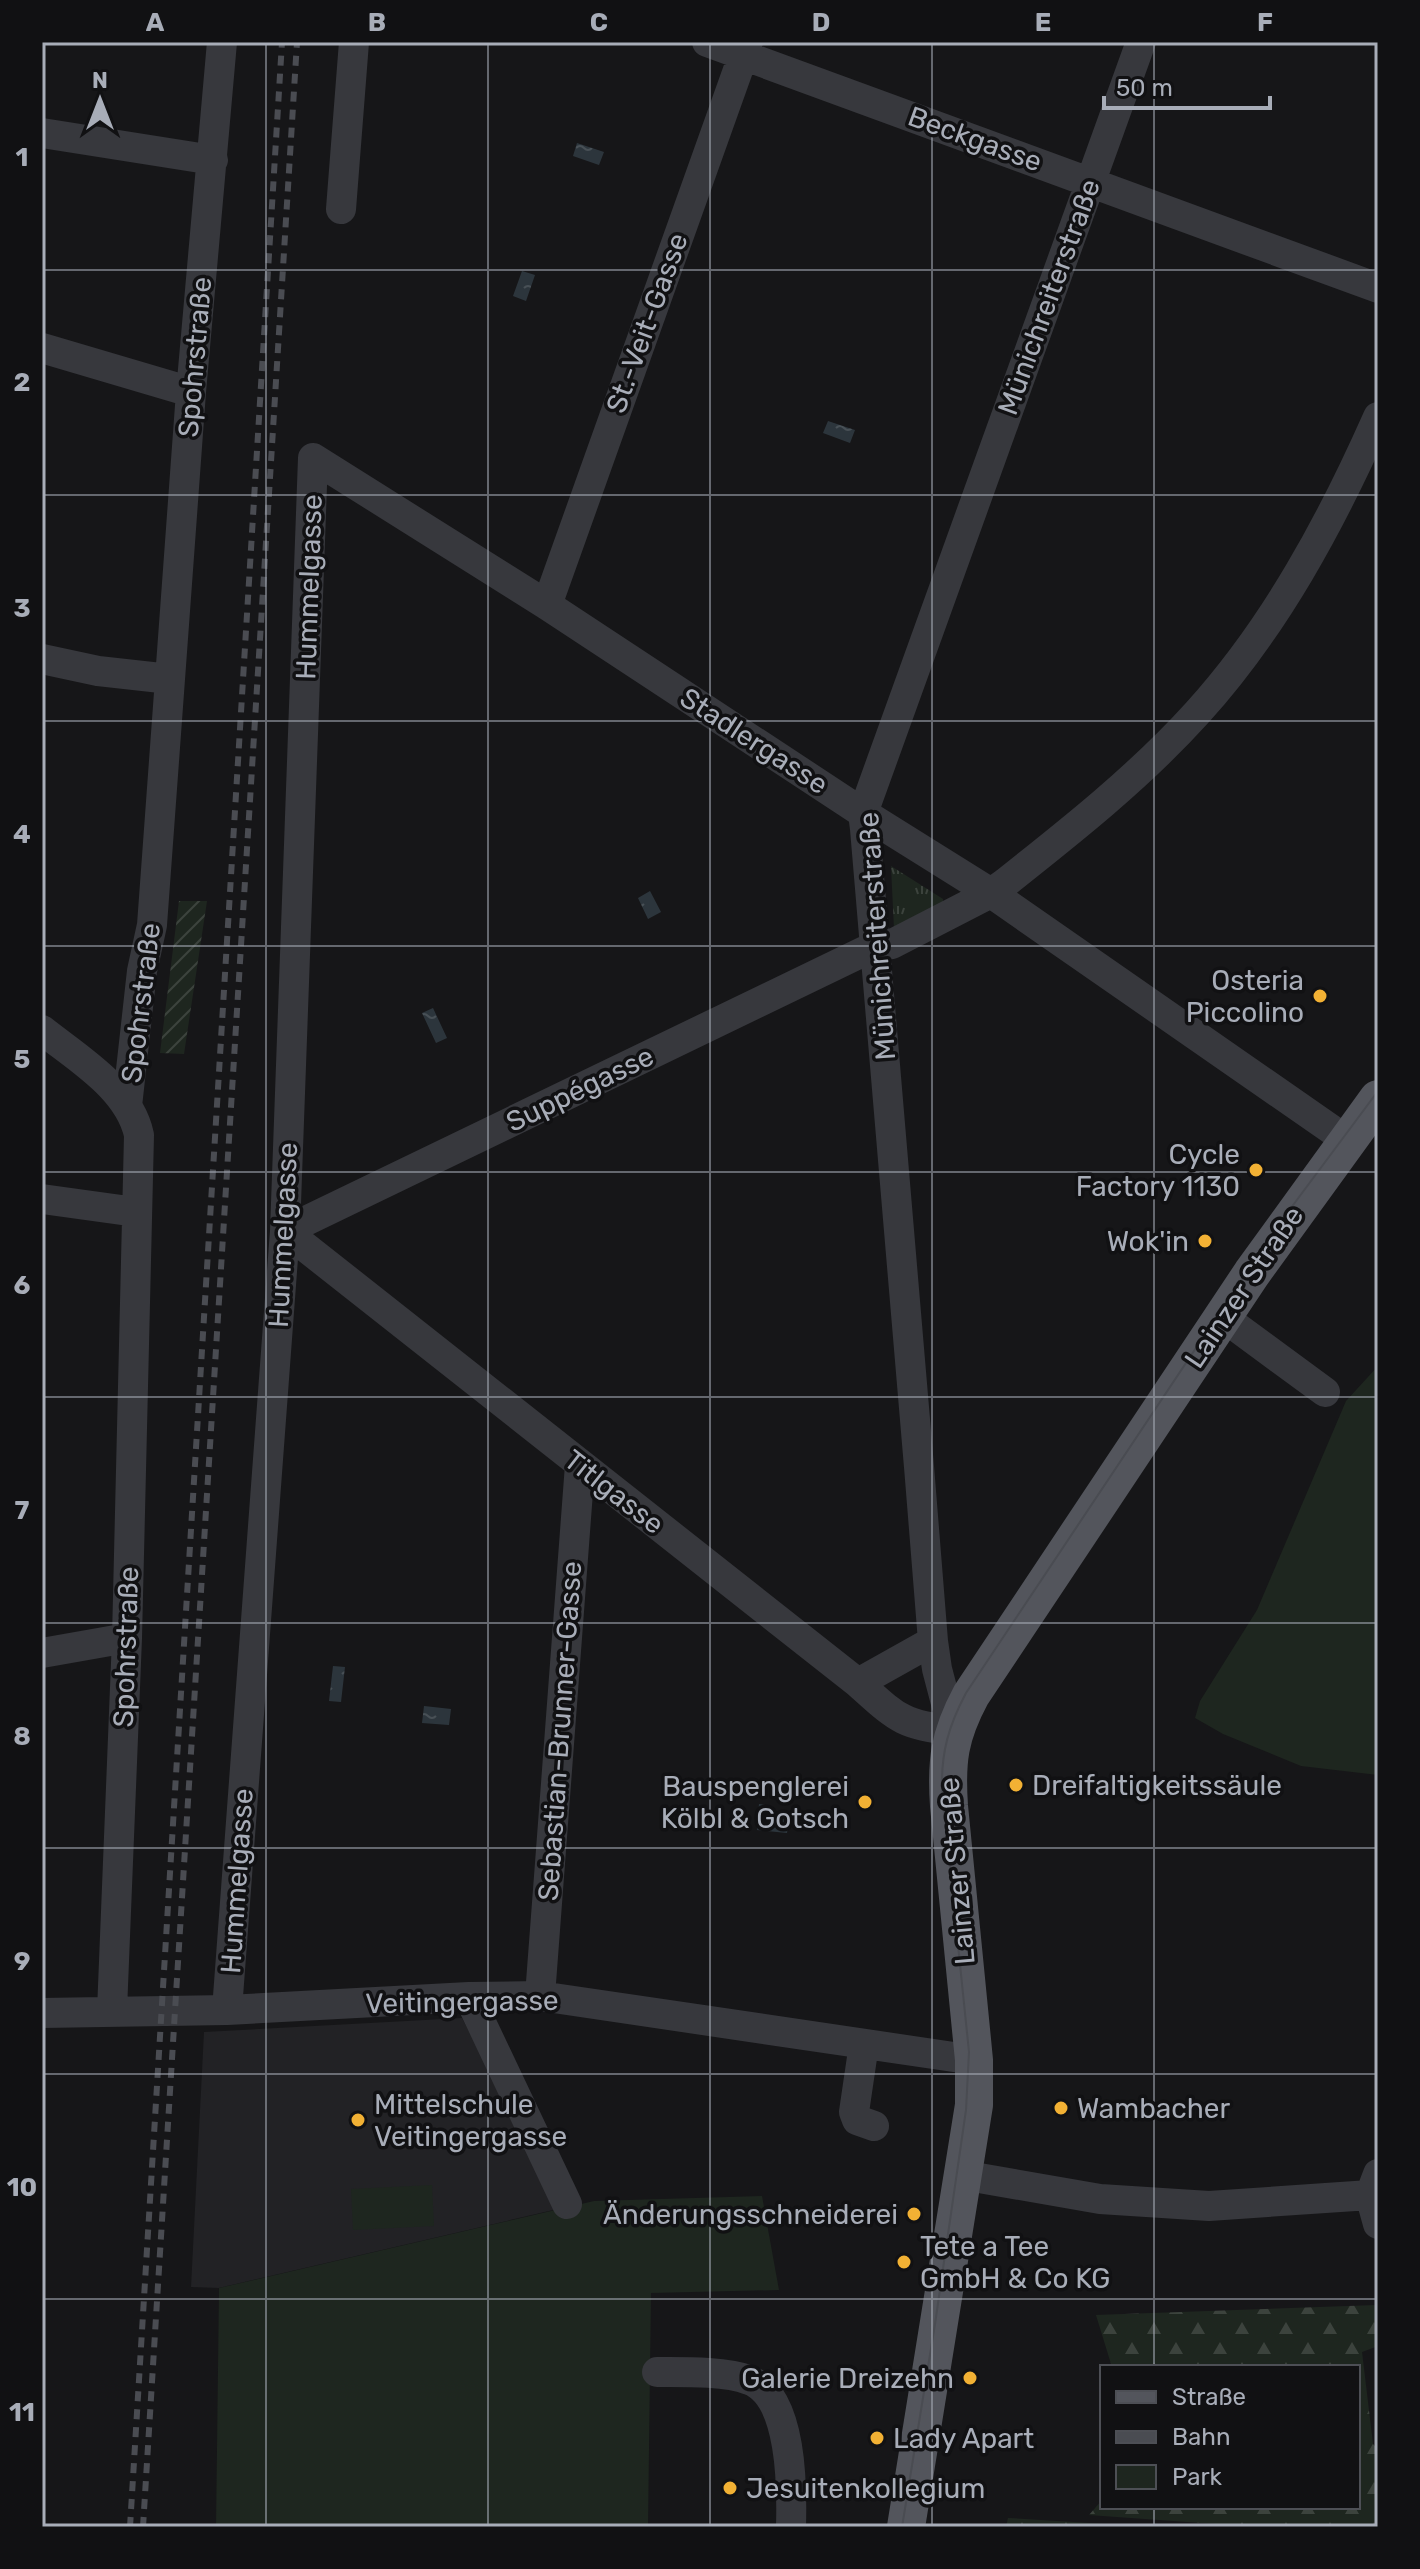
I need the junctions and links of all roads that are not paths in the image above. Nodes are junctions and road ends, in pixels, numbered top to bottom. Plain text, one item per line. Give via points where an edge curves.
1 (222, 42) edge
2 (354, 42) edge
3 (707, 42) edge
4 (1141, 42) edge
5 (746, 48) edge
6 (42, 133) edge
7 (213, 160) junction
8 (1091, 182) junction
9 (341, 209) dead end
10 (1378, 288) edge
11 (42, 348) edge
12 (191, 392) junction
13 (1378, 417) edge
14 (313, 458) joint
15 (547, 605) junction
16 (42, 659) edge
17 (170, 679) junction
18 (863, 813) junction
19 (991, 893) junction
20 (875, 946) junction
21 (42, 1030) edge
22 (1378, 1099) edge
23 (127, 1106) junction
24 (1348, 1141) junction
25 (42, 1199) edge
26 (136, 1212) junction
27 (285, 1231) junction
28 (1223, 1317) junction
29 (1325, 1392) dead end
30 (580, 1465) junction
31 (127, 1638) junction
32 (933, 1641) junction
33 (42, 1653) edge
34 (858, 1683) junction
35 (953, 1730) junction
36 (540, 1996) junction
37 (469, 1997) junction
38 (227, 2010) junction
39 (112, 2011) junction
40 (42, 2013) edge
41 (864, 2044) junction
42 (974, 2060) junction
43 (874, 2126) dead end
44 (962, 2175) junction
45 (1374, 2184) edge
46 (567, 2204) dead end
47 (1378, 2224) edge
48 (657, 2372) dead end
49 (791, 2527) edge
50 (906, 2527) edge

1 - 7 street, Spohrstraße
2 - 9 street
3 - 5 street, Beckgasse
4 - 8 street, Münichreiterstraße
5 - 8 street, Beckgasse
5 - 15 street, St.-Veit-Gasse
6 - 7 street
7 - 12 street, Spohrstraße
8 - 10 street, Beckgasse
8 - 18 street, Münichreiterstraße
11 - 12 street
12 - 17 street, Spohrstraße
13 - 19 street, Suppégasse via 1344,495 1242,658 1152,760
14 - 15 street, Stadlergasse
14 - 27 street, Hummelgasse
15 - 18 street, Stadlergasse
16 - 17 street
17 - 23 street, Spohrstraße via 152,925
18 - 19 street, Stadlergasse
18 - 20 street, Münichreiterstraße
19 - 20 street, Suppégasse via 892,944
19 - 24 street, Stadlergasse
20 - 27 street, Suppégasse
20 - 32 street, Münichreiterstraße
21 - 23 street
22 - 24 main road, Lainzer Straße
23 - 26 street, Spohrstraße via 139,1135
24 - 28 main road, Lainzer Straße
25 - 26 street
26 - 31 street, Spohrstraße
27 - 30 street, Titlgasse
27 - 38 street, Hummelgasse
28 - 29 street
28 - 35 main road, Lainzer Straße via 971,1695
30 - 34 street, Titlgasse
30 - 36 street, Sebastian-Brunner-Gasse
31 - 33 street
31 - 39 street, Spohrstraße
32 - 34 street
32 - 35 street, Münichreiterstraße
34 - 35 street, Titlgasse via 904,1720
35 - 42 main road, Lainzer Straße via 947,1766 949,1806
36 - 37 street, Veitingergasse
36 - 41 street, Veitingergasse
37 - 38 street, Veitingergasse
37 - 46 street
38 - 39 street, Veitingergasse
39 - 40 street, Veitingergasse
41 - 42 street, Veitingergasse
41 - 43 street via 854,2112 857,2120
42 - 44 main road, Lainzer Straße via 974,2105
44 - 45 street via 1100,2199 1209,2206
44 - 50 main road, Lainzer Straße
45 - 47 street
48 - 49 street via 751,2380 772,2398 783,2423

